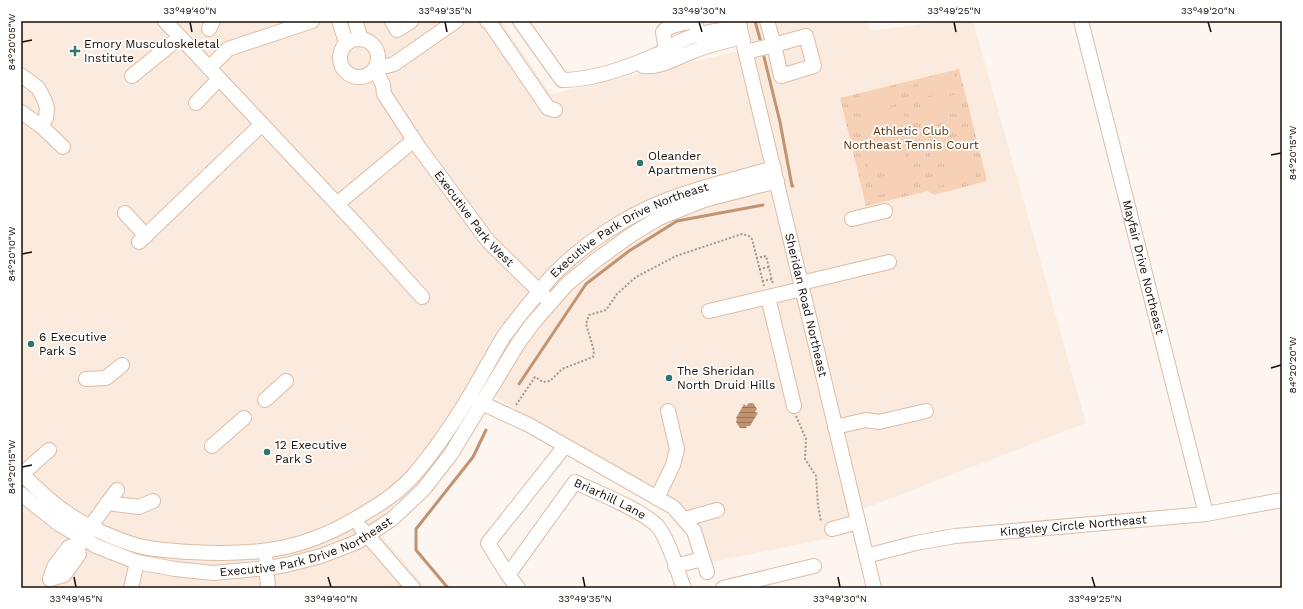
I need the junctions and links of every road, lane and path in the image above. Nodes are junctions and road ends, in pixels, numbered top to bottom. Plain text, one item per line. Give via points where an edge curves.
1 (165, 21) edge
2 (312, 21) edge
3 (339, 21) edge
4 (356, 21) edge
5 (392, 21) edge
6 (411, 21) edge
7 (456, 21) edge
8 (487, 21) edge
9 (520, 21) edge
10 (767, 21) edge
11 (1082, 21) edge
12 (740, 28) edge
13 (180, 37) junction
14 (361, 39) junction
15 (346, 42) junction
16 (746, 52) junction
17 (667, 56) junction
18 (209, 68) junction
19 (370, 73) junction
20 (21, 75) edge
21 (132, 76) dead end
22 (219, 79) junction
23 (196, 103) dead end
24 (556, 110) dead end
25 (21, 112) edge
26 (262, 124) junction
27 (41, 126) junction
28 (414, 140) junction
29 (63, 147) dead end
30 (774, 168) junction
31 (777, 181) junction
32 (337, 204) junction
33 (885, 210) dead end
34 (125, 213) dead end
35 (852, 220) dead end
36 (756, 258) junction
37 (889, 262) dead end
38 (769, 267) junction
39 (759, 269) junction
40 (772, 279) junction
41 (762, 281) junction
42 (801, 286) junction
43 (540, 291) junction
44 (769, 291) junction
45 (422, 298) dead end
46 (551, 302) junction
47 (709, 311) dead end
48 (122, 365) dead end
49 (86, 379) dead end
50 (286, 381) dead end
51 (469, 397) junction
52 (265, 400) dead end
53 (482, 404) junction
54 (516, 405) dead end
55 (794, 406) joint
56 (668, 411) dead end
57 (926, 411) dead end
58 (244, 418) dead end
59 (835, 427) junction
60 (212, 446) dead end
61 (565, 446) junction
62 (49, 450) dead end
63 (21, 474) edge
64 (117, 490) dead end
65 (21, 494) edge
66 (657, 498) junction
67 (1282, 500) edge
68 (153, 501) dead end
69 (107, 503) junction
70 (718, 510) dead end
71 (1206, 514) junction
72 (355, 520) junction
73 (685, 520) junction
74 (858, 522) junction
75 (90, 526) junction
76 (827, 526) joint
77 (366, 536) junction
78 (80, 541) junction
79 (264, 551) junction
80 (866, 556) junction
81 (66, 561) dead end
82 (138, 562) junction
83 (675, 566) junction
84 (814, 566) dead end
85 (267, 568) junction
86 (508, 575) junction
87 (131, 588) edge
88 (268, 588) edge
89 (413, 588) edge
90 (518, 588) edge
91 (684, 588) edge
92 (723, 588) edge
93 (874, 588) edge

1 - 13 street
2 - 18 street via 228,49
3 - 15 street
4 - 14 street
5 - 6 street via 397,30
7 - 19 street via 394,64
8 - 24 street via 548,108
9 - 17 street via 562,80 576,80
10 - 16 street via 774,45
11 - 71 street, Mayfair Drive Northeast
12 - 16 street, Sheridan Road Northeast
12 - 17 street via 692,51
12 - 17 street via 684,40
13 - 18 street
13 - 21 street
14 - 15 street
14 - 19 street via 372,44 378,56 377,63
15 - 19 street via 340,58 343,69 358,77
16 - 30 street, Sheridan Road Northeast
18 - 22 street
19 - 28 street, Executive Park West via 377,92 384,94
20 - 27 street via 38,88 44,99 47,108 46,118
22 - 23 street
22 - 26 street
25 - 27 street
26 - 32 street
26 - 34 street via 143,239
27 - 29 street
28 - 32 street
28 - 43 street, Executive Park West via 488,241
30 - 31 street, Sheridan Road Northeast
30 - 43 street, Executive Park Drive Northeast via 661,202 622,222 556,271
31 - 42 street, Sheridan Road Northeast
31 - 46 street, Executive Park Drive Northeast via 704,200 659,218 631,234 595,261 567,284
32 - 45 street
33 - 35 street
36 - 38 path via 766,256
36 - 39 path
36 - 54 path via 752,239 742,234 676,256 636,278 617,294 606,310 589,315 586,324 594,351 593,357 562,369 550,381 543,382 535,377
37 - 42 street
38 - 39 path
38 - 40 path
39 - 41 path
40 - 41 path
40 - 44 path
41 - 44 path
42 - 44 street
42 - 59 street, Sheridan Road Northeast
43 - 46 street, Executive Park West
43 - 51 street, Executive Park Drive Northeast via 504,337
44 - 47 street
44 - 55 street
46 - 53 street, Executive Park Drive Northeast via 519,342
48 - 49 street via 106,378
50 - 52 street
51 - 53 street
51 - 72 street, Executive Park Drive Northeast via 433,451 410,479 382,503
53 - 61 street via 529,425
53 - 77 street, Executive Park Drive Northeast via 451,454 423,490 392,519
55 - 76 path via 793,412 806,439 805,459 816,476 818,505
56 - 66 street via 677,449 673,465
57 - 59 street via 879,422 866,420
58 - 60 street
59 - 74 street, Sheridan Road Northeast
61 - 66 street
61 - 86 street via 488,543
62 - 63 street
63 - 75 street, Executive Park Drive Northeast via 67,514
64 - 69 street
65 - 78 street, Executive Park Drive Northeast
66 - 73 street via 673,507
67 - 71 street, Kingsley Circle Northeast
68 - 69 street via 139,507
69 - 75 street
70 - 73 street
71 - 80 street, Kingsley Circle Northeast via 955,536
72 - 77 street
72 - 79 street, Executive Park Drive Northeast via 316,539
73 - 83 street via 694,531 704,565
74 - 76 street
74 - 80 street, Sheridan Road Northeast
75 - 78 street
75 - 79 street, Executive Park Drive Northeast via 140,546 174,551
77 - 85 street, Executive Park Drive Northeast via 321,556
77 - 89 street
78 - 81 street via 79,554
78 - 82 street, Executive Park Drive Northeast
79 - 85 street
80 - 93 street, Sheridan Road Northeast
82 - 85 street, Executive Park Drive Northeast via 213,573
82 - 87 street
83 - 86 street, Briarhill Lane via 658,527 642,514 575,482
83 - 91 street, Briarhill Lane
84 - 92 street
85 - 88 street
86 - 90 street

